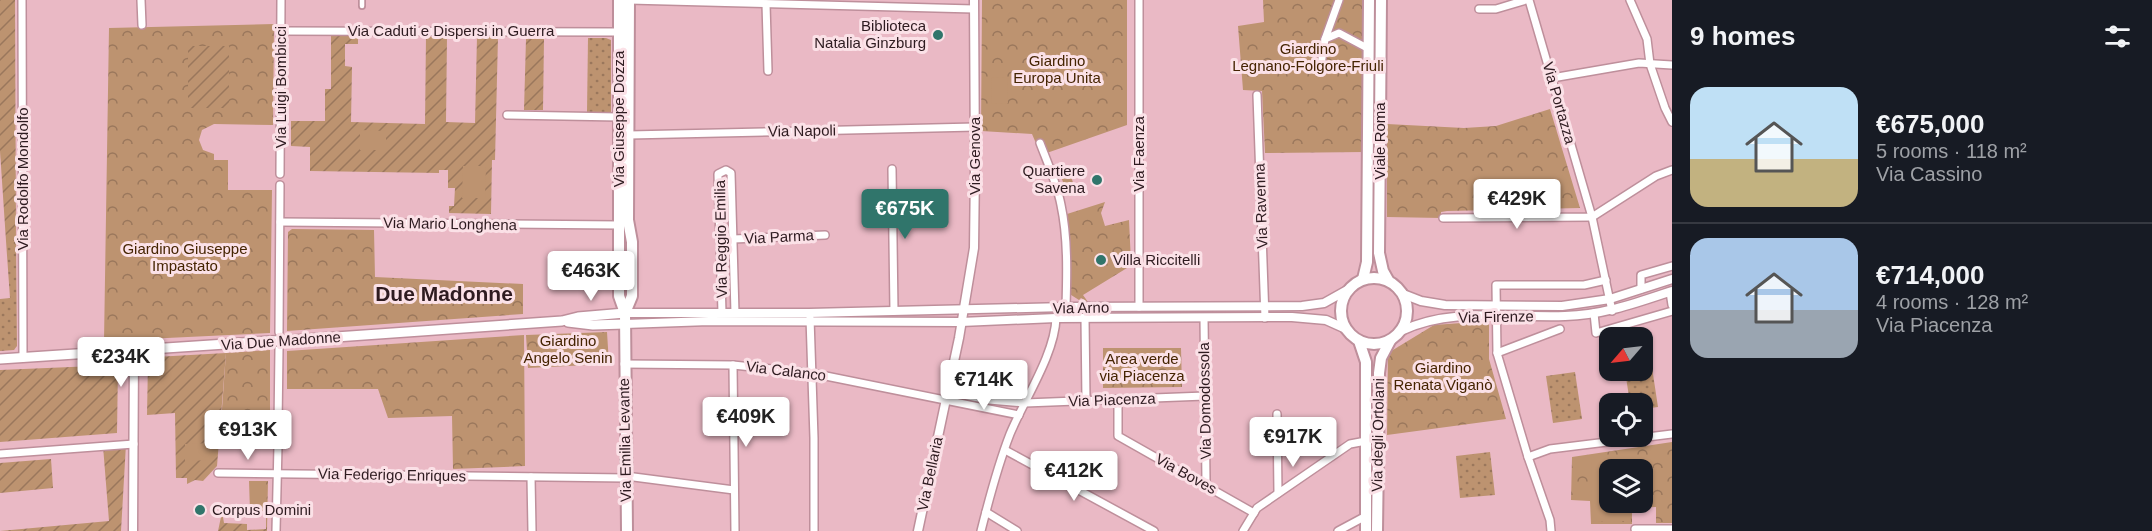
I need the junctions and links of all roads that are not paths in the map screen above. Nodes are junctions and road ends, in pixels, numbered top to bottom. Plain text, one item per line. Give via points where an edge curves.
1 (22, 0) edge
2 (141, 0) edge
3 (281, 0) edge
4 (619, 0) edge
5 (629, 0) edge
6 (1139, 0) edge
7 (1339, 0) edge
8 (1370, 0) edge
9 (1381, 0) edge
10 (1528, 0) edge
11 (1630, 0) edge
12 (740, 2) edge
13 (749, 2) edge
14 (855, 3) edge
15 (766, 4) junction
16 (974, 5) edge
17 (1479, 9) dead end
18 (142, 25) dead end
19 (282, 31) junction
20 (619, 32) junction
21 (1325, 39) junction
22 (1369, 49) junction
23 (1650, 64) junction
24 (1672, 65) edge
25 (768, 71) dead end
26 (1320, 71) dead end
27 (1552, 78) junction
28 (1257, 95) dead end
29 (507, 115) dead end
30 (619, 117) junction
31 (1672, 122) edge
32 (975, 127) junction
33 (629, 135) junction
34 (1040, 143) dead end
35 (892, 169) dead end
36 (1672, 170) edge
37 (280, 174) dead end
38 (280, 185) dead end
39 (1592, 217) junction
40 (1443, 218) dead end
41 (280, 222) junction
42 (624, 223) junction
43 (825, 234) dead end
44 (733, 239) junction
45 (1672, 266) edge
46 (1363, 279) junction
47 (1672, 279) edge
48 (1388, 280) junction
49 (1606, 280) junction
50 (1348, 289) junction
51 (1641, 289) junction
52 (1671, 292) edge
53 (1403, 294) junction
54 (1610, 299) junction
55 (1672, 305) edge
56 (1264, 306) junction
57 (1495, 306) junction
58 (1066, 307) junction
59 (1139, 307) junction
60 (894, 311) junction
61 (962, 311) junction
62 (1612, 311) junction
63 (1672, 311) edge
64 (722, 313) junction
65 (735, 313) junction
66 (1594, 313) junction
67 (1495, 316) junction
68 (625, 318) junction
69 (810, 318) junction
70 (1056, 318) junction
71 (1085, 318) junction
72 (1204, 318) junction
73 (1264, 318) junction
74 (961, 322) junction
75 (1346, 329) junction
76 (1560, 329) dead end
77 (1401, 331) junction
78 (279, 332) dead end
79 (1359, 340) junction
80 (1390, 341) junction
81 (279, 349) dead end
82 (134, 351) junction
83 (1497, 353) junction
84 (24, 358) junction
85 (0, 359) edge
86 (624, 364) junction
87 (733, 365) junction
88 (811, 373) junction
89 (1205, 396) junction
90 (947, 397) junction
91 (1118, 399) junction
92 (1086, 400) junction
93 (1025, 403) junction
94 (1277, 414) dead end
95 (1020, 415) junction
96 (278, 426) tunnel mouth
97 (1672, 434) edge
98 (1366, 441) junction
99 (134, 444) junction
100 (278, 445) tunnel mouth
101 (1005, 450) junction
102 (0, 454) edge
103 (1528, 457) junction
104 (278, 473) junction
105 (218, 474) dead end
106 (531, 477) junction
107 (626, 477) junction
108 (1204, 484) junction
109 (735, 490) junction
110 (1278, 493) junction
111 (986, 512) junction
112 (1254, 513) junction
113 (1366, 516) junction
114 (1672, 529) edge
115 (1635, 530) dead end
116 (133, 531) edge
117 (276, 531) edge
118 (532, 531) edge
119 (627, 531) edge
120 (735, 531) edge
121 (814, 531) edge
122 (918, 531) edge
123 (981, 531) edge
124 (1017, 531) edge
125 (1154, 531) edge
126 (1243, 531) edge
127 (1338, 531) edge
128 (1366, 531) edge
129 (1377, 531) edge
130 (1551, 531) edge

1 - 84 street, Via Rodolfo Mondolfo
2 - 18 street
3 - 19 street, Via Luigi Bombicci
4 - 20 main road, Via Giuseppe Dozza
5 - 12 street
5 - 33 main road, Via Giuseppe Dozza
6 - 59 street, Via Faenza
7 - 21 street
8 - 22 main road, Viale Roma
9 - 48 main road, Viale Roma via 1379,253
10 - 17 street via 1496,9
10 - 27 street, Via Portazza
11 - 23 street via 1647,39
12 - 13 street
13 - 15 street
14 - 15 street
14 - 16 street
15 - 25 street
16 - 32 street, Via Genova
19 - 20 street, Via Caduti e Dispersi in Guerra
19 - 37 street, Via Luigi Bombicci
20 - 30 main road, Via Giuseppe Dozza
21 - 22 street via 1339,33
21 - 26 street
22 - 46 main road, Viale Roma via 1367,262
23 - 24 street
23 - 27 street
23 - 31 street
27 - 39 street, Via Portazza
28 - 56 street, Via Ravenna
29 - 30 street
30 - 42 main road, Via Giuseppe Dozza
32 - 33 street, Via Napoli
32 - 61 street, Via Genova via 975,232
33 - 42 main road, Via Giuseppe Dozza
34 - 58 street via 1061,205
35 - 60 street
36 - 39 street
38 - 41 street
39 - 40 street
39 - 49 street, Via Portazza
41 - 42 street, Via Mario Longhena
41 - 78 street
42 - 68 main road, Via Giuseppe Dozza via 619,239 619,296
42 - 68 main road, Via Giuseppe Dozza via 632,243 632,296
43 - 44 street, Via Parma
44 - 64 street, Via Reggio Emilia via 731,173 726,170 718,174
44 - 65 street, Via Reggio Emilia
45 - 51 street via 1641,275
46 - 48 main road
46 - 50 main road
47 - 51 street, Via Firenze
48 - 53 main road
49 - 54 street, Via Portazza
49 - 57 street, Via Firenze via 1584,285 1496,285
50 - 56 street, Via Arno via 1316,306
50 - 75 main road via 1341,313
51 - 54 street, Via Firenze
52 - 55 street, Via Firenze
52 - 62 street, Via Firenze
53 - 57 street, Via Firenze via 1432,304
53 - 77 main road via 1408,312
54 - 57 street, Via Firenze via 1570,305
54 - 62 street, Via Portazza
56 - 59 street, Via Arno
56 - 73 street, Via Ravenna
57 - 67 street
58 - 59 street, Via Arno
58 - 61 street, Via Arno
60 - 61 street, Via Arno
60 - 69 street, Via Arno
61 - 74 street, Via Bellaria
62 - 66 street, Via Firenze
63 - 66 street via 1596,333
64 - 65 street, Via Arno
64 - 68 street, Via Arno
65 - 69 street, Via Arno
66 - 67 street, Via Firenze
67 - 77 street, Via Firenze via 1432,319
67 - 83 street
68 - 69 street, Via Arno
68 - 82 main road, Via Due Madonne, bridge via 578,317
68 - 86 main road, Via Emilia Levante
69 - 74 street, Via Arno
69 - 88 street
70 - 71 street, Via Arno
70 - 74 street, Via Arno
70 - 93 street via 1050,345
71 - 72 street, Via Arno
71 - 92 street
72 - 73 street, Via Arno
72 - 89 street, Via Domodossola
73 - 75 street, Via Arno via 1326,320
74 - 90 street, Via Bellaria
75 - 79 main road
76 - 83 street
77 - 80 main road
79 - 80 main road via 1374,345
79 - 98 main road, Via degli Ortolani via 1366,362
80 - 129 main road, Via degli Ortolani via 1380,358
81 - 96 street
82 - 84 main road, Via Due Madonne
82 - 99 street
83 - 103 street
84 - 85 main road, Via Due Madonne
86 - 87 street, Via Calanco
86 - 107 main road, Via Emilia Levante
87 - 88 street, Via Calanco
87 - 109 street
88 - 90 street, Via Calanco
88 - 121 street
89 - 91 street, Via Piacenza
89 - 108 street, Via Domodossola
90 - 93 street, Via Piacenza
90 - 95 street
90 - 122 street, Via Bellaria
91 - 92 street, Via Piacenza
91 - 108 street, Via Boves via 1118,436
92 - 93 street, Via Piacenza
93 - 95 street
94 - 110 street
95 - 101 street
97 - 103 street via 1569,446
98 - 110 street via 1350,444
98 - 113 main road, Via degli Ortolani
99 - 102 street
99 - 116 street
100 - 104 street
101 - 111 street
101 - 125 street
103 - 130 street
104 - 105 street, Via Federigo Enriques
104 - 106 street, Via Federigo Enriques
104 - 117 street
106 - 107 street, Via Federigo Enriques
106 - 118 street
107 - 109 street, Via Federigo Enriques
107 - 119 main road, Via Emilia Levante
108 - 112 street, Via Boves
109 - 120 street
110 - 112 street
111 - 123 street
111 - 124 street
112 - 126 street
113 - 127 street
113 - 128 main road, Via degli Ortolani
114 - 115 street

